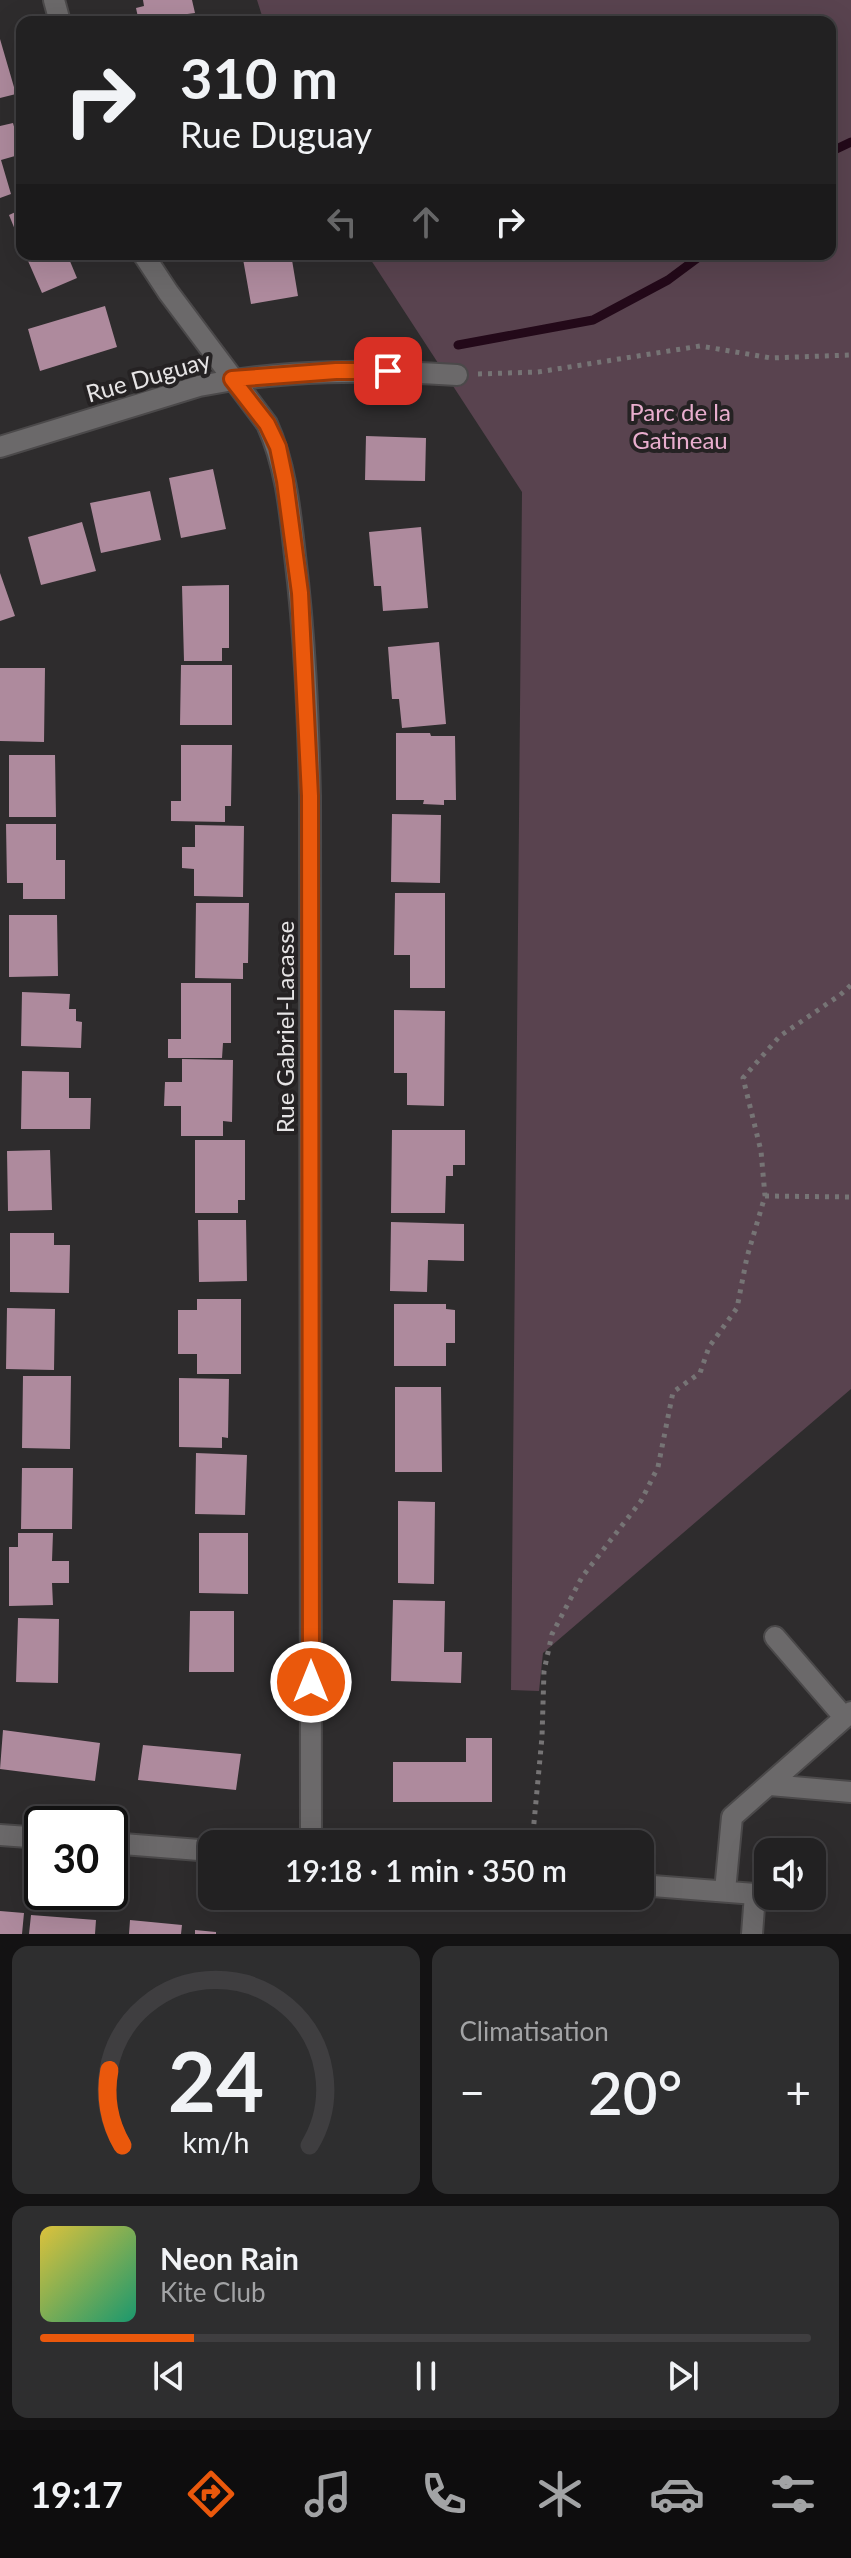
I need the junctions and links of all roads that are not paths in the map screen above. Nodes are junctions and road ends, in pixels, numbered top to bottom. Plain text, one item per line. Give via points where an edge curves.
1 (147, 260) edge
2 (457, 375) road end
3 (232, 379) junction
4 (0, 447) edge
5 (775, 1637) dead end
6 (848, 1714) edge
7 (770, 1785) junction
8 (851, 1792) edge
9 (311, 1830) edge
10 (0, 1835) edge
11 (24, 1837) edge
12 (128, 1844) edge
13 (198, 1850) edge
14 (654, 1886) edge
15 (725, 1891) junction
16 (752, 1934) edge

1 - 3 street, Rue Gabriel-Lacasse
2 - 3 street, Rue Duguay via 336,371
3 - 4 street, Rue Duguay
3 - 9 street, Rue Gabriel-Lacasse via 278,447 298,578 308,714
5 - 6 street
6 - 7 street
7 - 8 street
7 - 15 street via 732,1817
10 - 11 street
12 - 13 street
14 - 15 street
15 - 16 street via 755,1894

